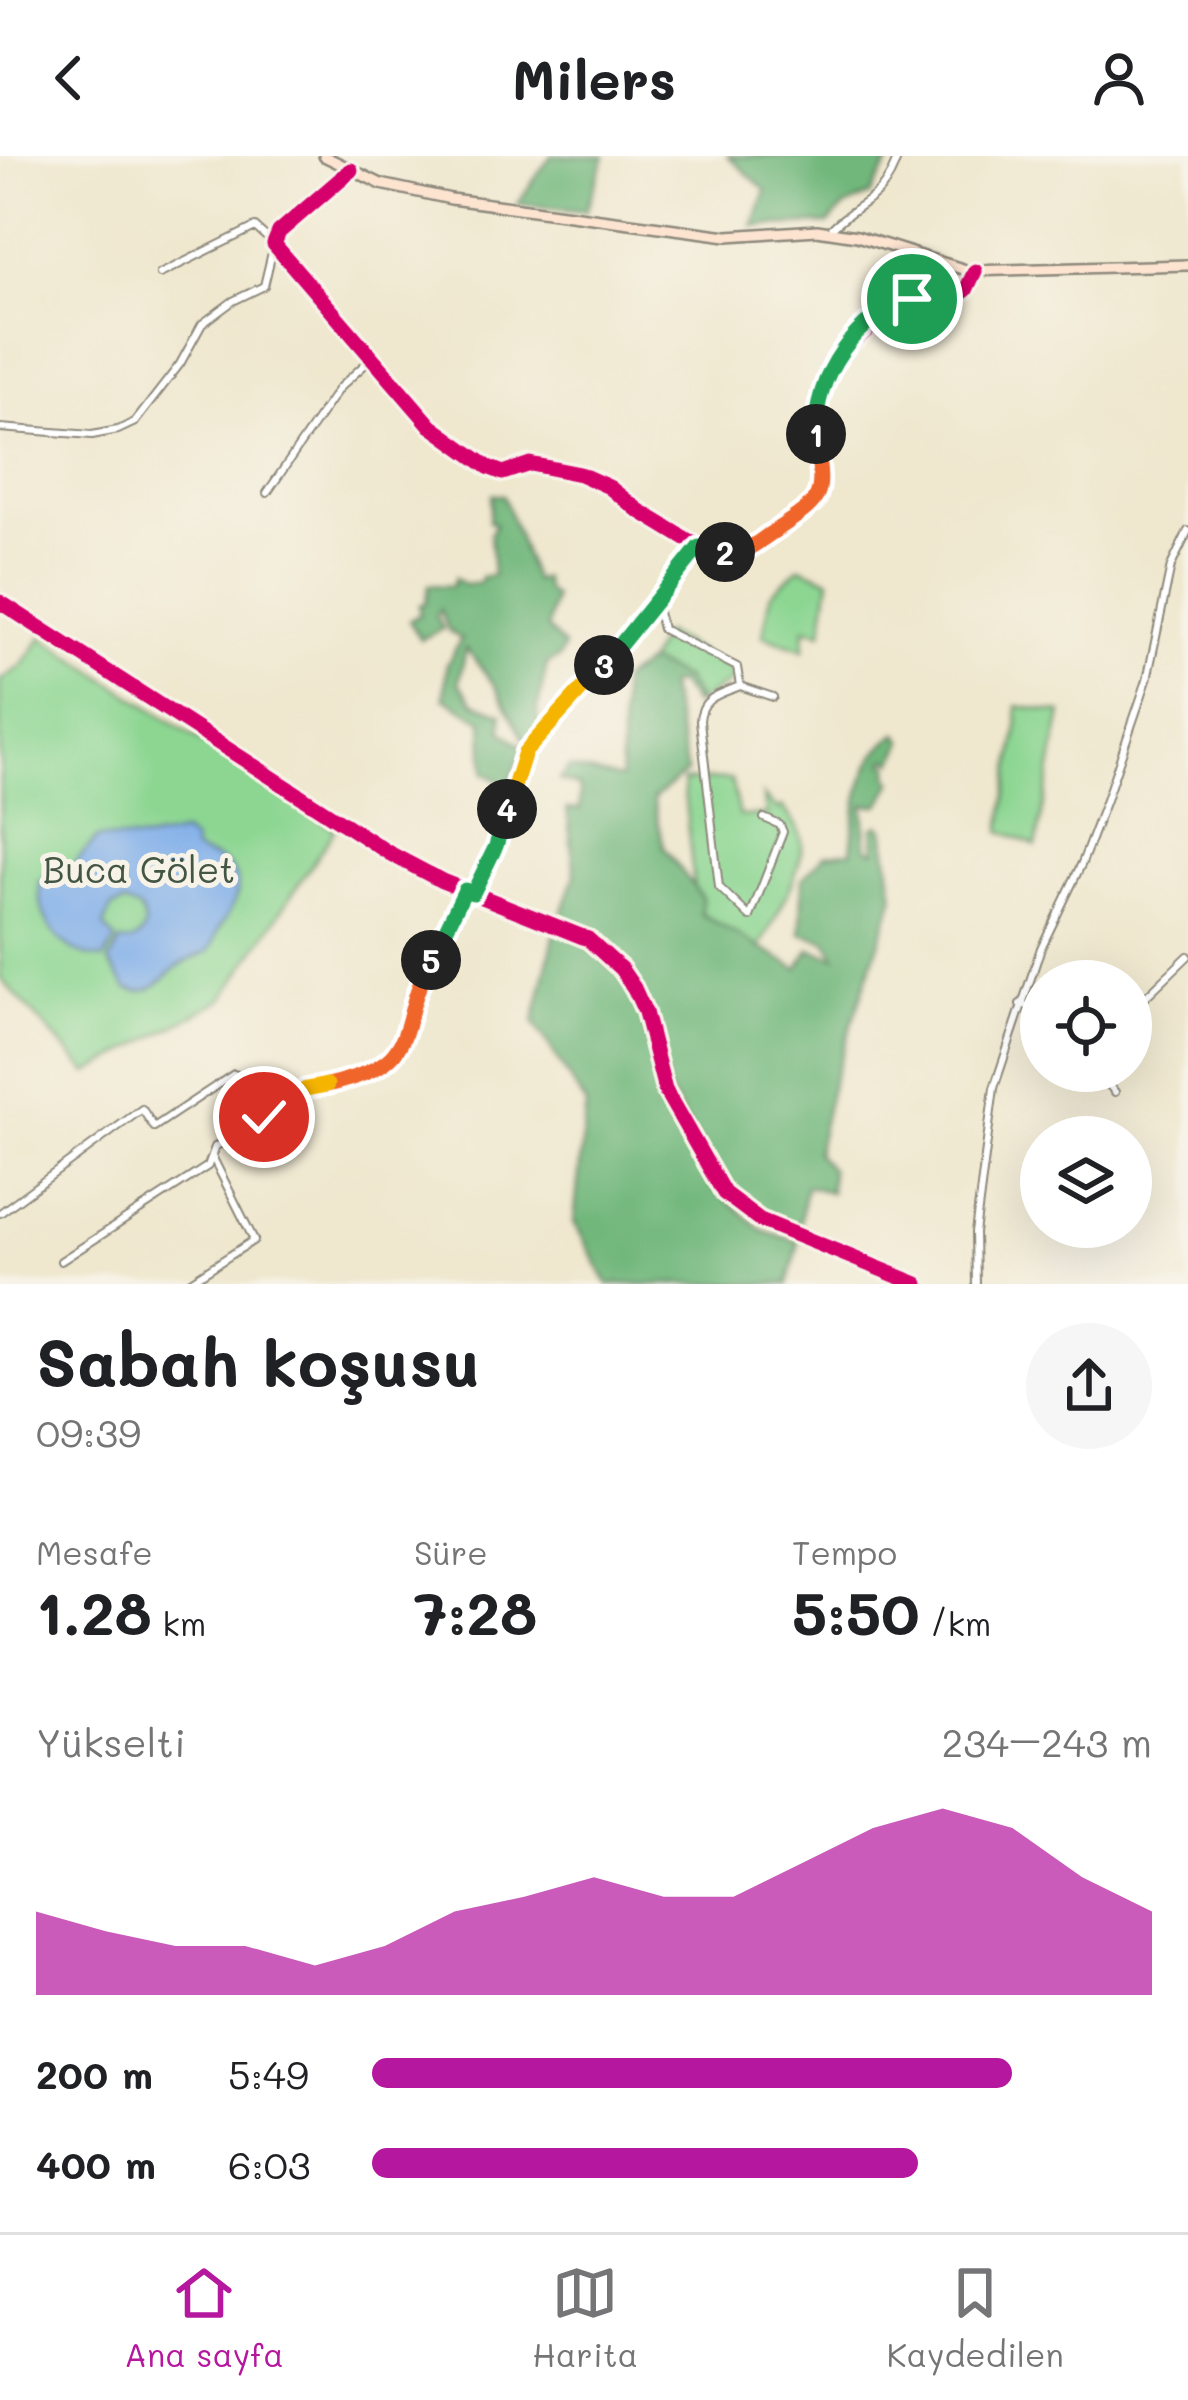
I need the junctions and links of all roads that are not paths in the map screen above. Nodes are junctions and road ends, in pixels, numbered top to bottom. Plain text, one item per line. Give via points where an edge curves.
1 (324, 156) edge
2 (898, 156) edge
3 (351, 170) junction
4 (829, 232) junction
5 (274, 244) junction
6 (1188, 265) edge
7 (975, 271) junction
8 (160, 274) dead end
9 (372, 358) junction
10 (0, 428) edge
11 (267, 493) dead end
12 (1188, 531) edge
13 (699, 547) junction
14 (0, 602) edge
15 (655, 603) junction
16 (740, 686) junction
17 (772, 697) dead end
18 (764, 818) dead end
19 (469, 891) junction
20 (1188, 956) edge
21 (1039, 960) edge
22 (1152, 991) edge
23 (1020, 1004) edge
24 (264, 1117) junction
25 (213, 1158) junction
26 (0, 1213) edge
27 (61, 1261) dead end
28 (186, 1284) edge
29 (917, 1284) edge
30 (976, 1284) edge

1 - 3 street
2 - 4 street via 882,192
3 - 4 street via 451,199 727,236
3 - 5 street
4 - 7 street
5 - 8 street via 254,227
5 - 9 street
5 - 10 street via 264,286 202,324 135,422 92,435
6 - 7 street
7 - 13 street via 959,295 899,303 836,355 818,403 820,488 813,507 747,552
9 - 11 street via 331,398
9 - 13 street via 430,426 488,467 503,472 530,464 580,474
12 - 21 street via 1171,566 1147,680 1106,800
13 - 15 street
14 - 19 street via 389,853
15 - 16 street via 662,629 737,667
15 - 19 street via 525,752 496,846
16 - 17 street
16 - 18 street via 707,700 700,721 719,887 750,917 783,832
19 - 24 street via 386,1063 306,1089
19 - 29 street via 588,938 621,969 645,1012 664,1090 724,1193 760,1220
20 - 22 street
23 - 30 street via 988,1118
24 - 25 street via 215,1147
24 - 26 street via 234,1074 154,1127 142,1109
25 - 27 street
25 - 28 street via 254,1240

